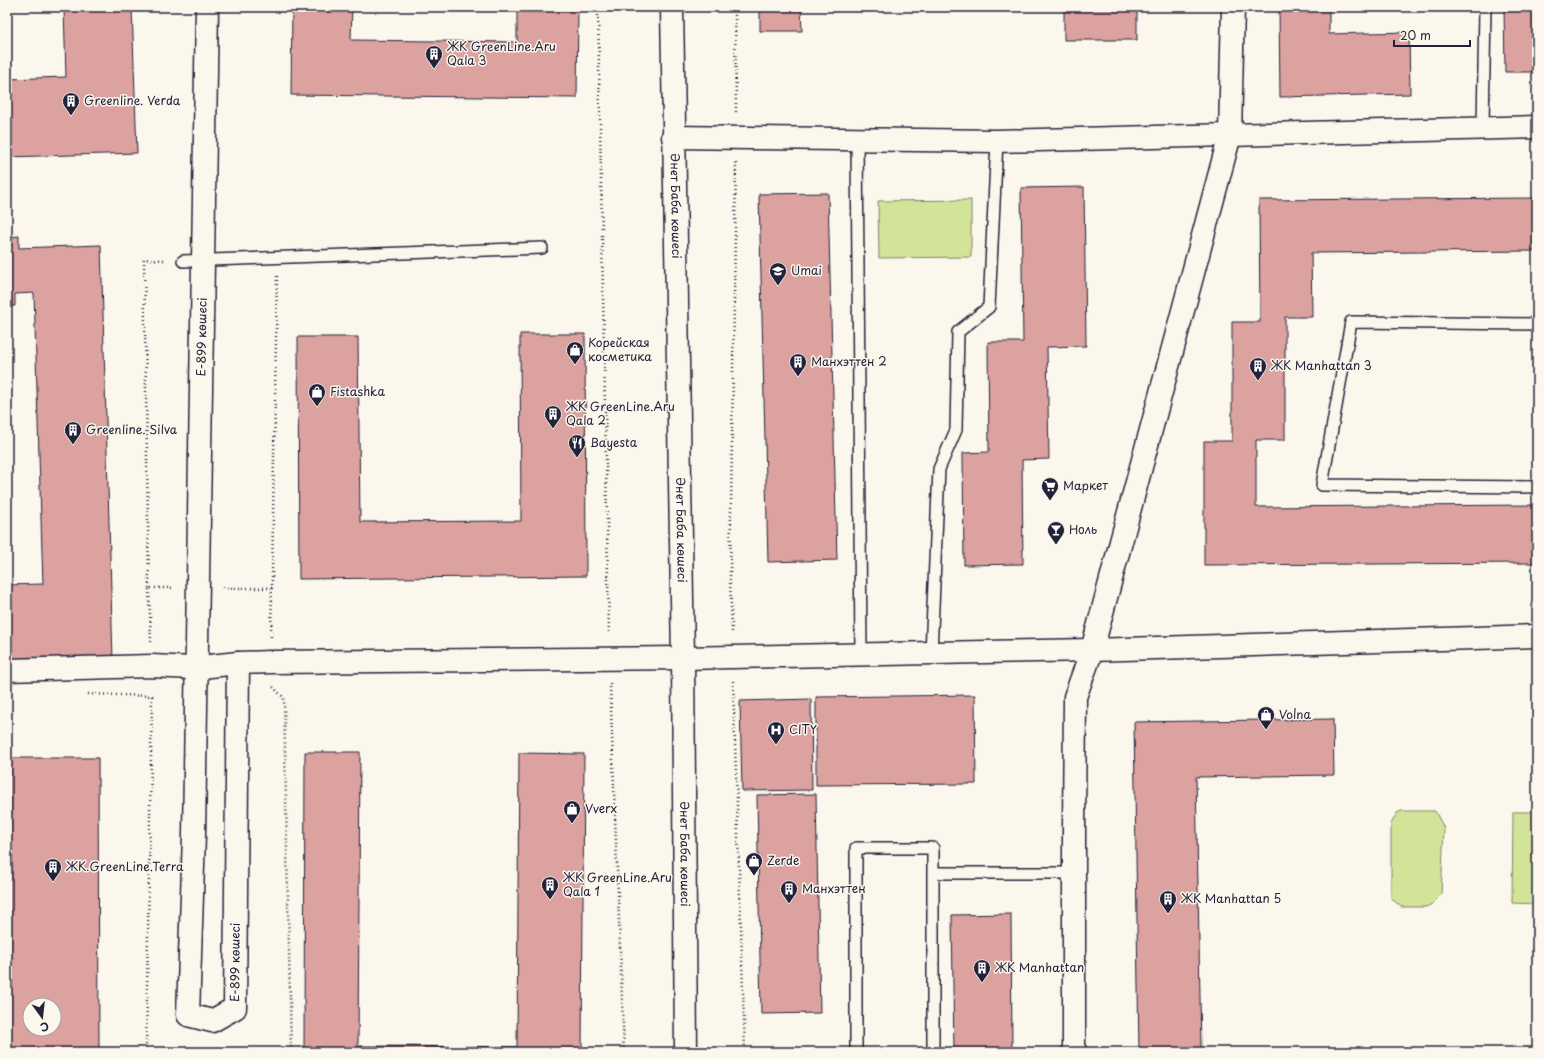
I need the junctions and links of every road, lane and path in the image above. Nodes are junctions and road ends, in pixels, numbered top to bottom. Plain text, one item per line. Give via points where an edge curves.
1 (207, 7) edge
2 (598, 7) edge
3 (672, 7) edge
4 (735, 7) edge
5 (1233, 7) edge
6 (1485, 7) edge
7 (1537, 127) edge
8 (1483, 128) junction
9 (1230, 135) junction
10 (673, 137) junction
11 (736, 138) junction
12 (857, 139) junction
13 (997, 141) junction
14 (542, 248) dead end
15 (278, 258) junction
16 (193, 261) junction
17 (1537, 324) edge
18 (1537, 487) edge
19 (149, 588) dead end
20 (1537, 636) edge
21 (1092, 650) junction
22 (931, 653) junction
23 (861, 654) junction
24 (732, 657) junction
25 (609, 658) junction
26 (683, 658) junction
27 (271, 662) junction
28 (238, 663) junction
29 (197, 668) junction
30 (7, 670) edge
31 (83, 694) dead end
32 (1074, 873) junction
33 (933, 874) junction
34 (146, 1052) edge
35 (292, 1052) edge
36 (624, 1052) edge
37 (686, 1052) edge
38 (745, 1052) edge
39 (856, 1052) edge
40 (934, 1052) edge
41 (1074, 1052) edge

1 - 16 street, Е-899 көшесі
2 - 25 path
3 - 10 street, Әнет Баба көшесі
4 - 11 path
5 - 9 street
6 - 8 lane
7 - 8 street
8 - 9 street
9 - 13 street
9 - 21 street
10 - 11 street
10 - 26 street, Әнет Баба көшесі
11 - 12 street
11 - 24 path via 730,579
12 - 13 street
12 - 23 lane
13 - 22 lane via 989,307 958,332 956,430 939,469
14 - 15 lane
15 - 16 lane
15 - 27 path
16 - 19 path via 144,259
16 - 29 street, Е-899 көшесі
17 - 18 lane via 1351,322 1322,485
20 - 21 street
21 - 22 street
21 - 32 street via 1076,697
22 - 23 street
23 - 24 street
24 - 26 street
24 - 38 path
25 - 26 street
25 - 27 street
25 - 36 path
26 - 37 street, Әнет Баба көшесі
27 - 28 street
27 - 35 path via 270,683 284,698
28 - 29 street
28 - 29 street, Е-899 көшесі via 235,1008 212,1021 188,1014
29 - 30 street via 152,666
31 - 34 path via 152,696
32 - 33 lane
32 - 41 street
33 - 39 lane via 933,848 856,848
33 - 40 lane

